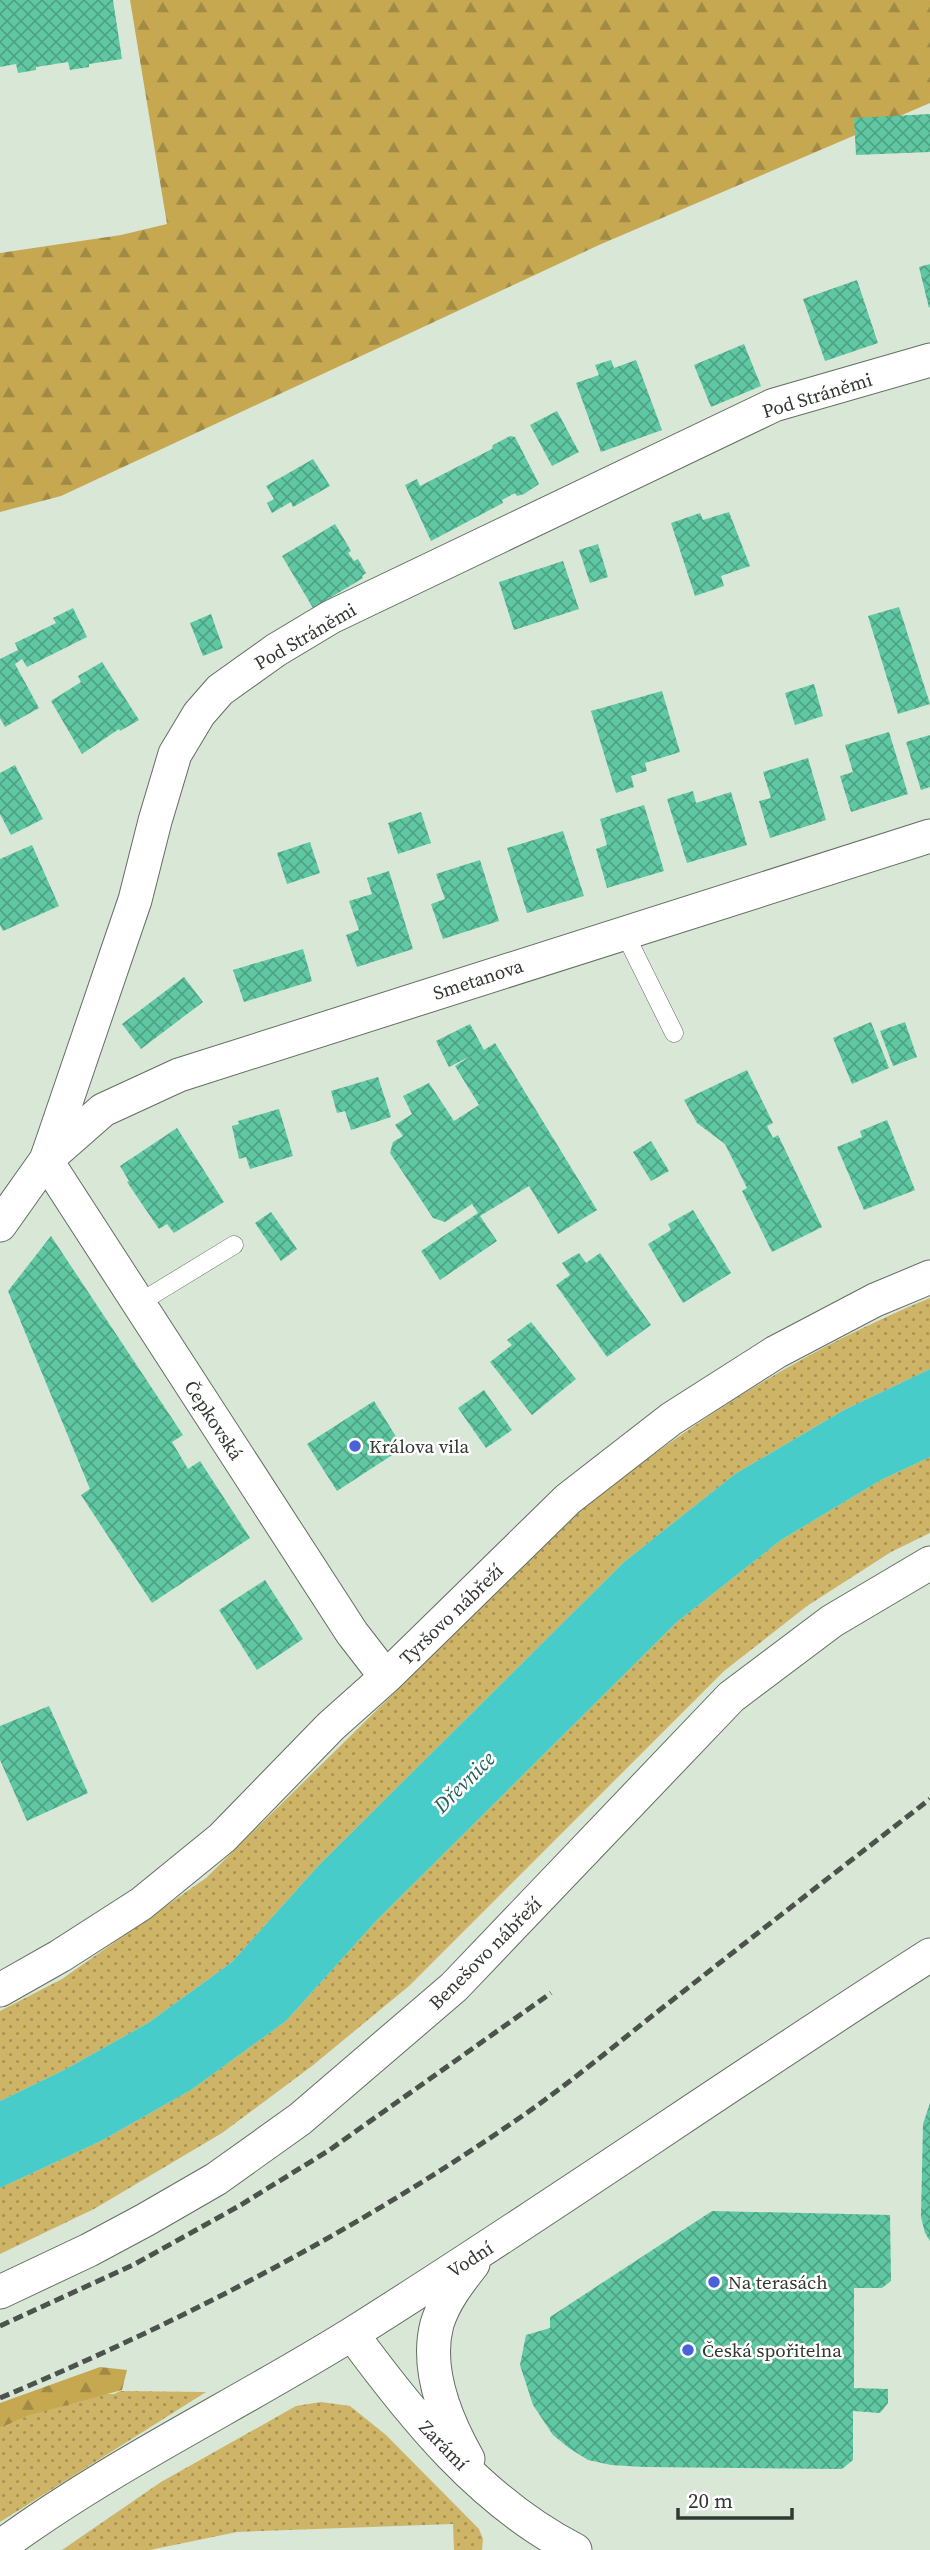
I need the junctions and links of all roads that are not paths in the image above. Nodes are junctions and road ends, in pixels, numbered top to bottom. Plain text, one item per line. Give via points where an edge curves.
1 (930, 360) edge
2 (930, 836) edge
3 (624, 932) junction
4 (674, 1033) dead end
5 (46, 1160) junction
6 (0, 1225) edge
7 (234, 1245) dead end
8 (930, 1277) edge
9 (139, 1303) junction
10 (930, 1563) edge
11 (386, 1677) junction
12 (930, 1955) edge
13 (1, 1987) edge
14 (481, 2252) junction
15 (0, 2292) edge
16 (352, 2334) junction
17 (483, 2485) junction
18 (557, 2546) edge
19 (0, 2547) edge

1 - 5 street, Pod Stráněmi via 774,405 331,617 220,690 175,754 135,900
2 - 3 street, Smetanova
3 - 4 lane
3 - 5 street, Smetanova via 180,1075 103,1110
5 - 6 street, Pod Stráněmi
5 - 9 street, Čepkovská
7 - 9 lane
8 - 11 street, Tyršovo nábřeží via 776,1352 671,1419 568,1499
9 - 11 street, Čepkovská via 352,1633
10 - 15 street, Benešovo nábřeží via 832,1621 731,1697 454,1987 300,2119 169,2207
11 - 13 street, Tyršovo nábřeží via 331,1726 222,1838 141,1903 60,1956
12 - 14 street, Vodní
14 - 16 street, Vodní
14 - 17 street via 451,2293 434,2344 442,2402
16 - 17 street, Zarámí via 436,2440
16 - 19 street, Vodní
17 - 18 street, Zarámí

